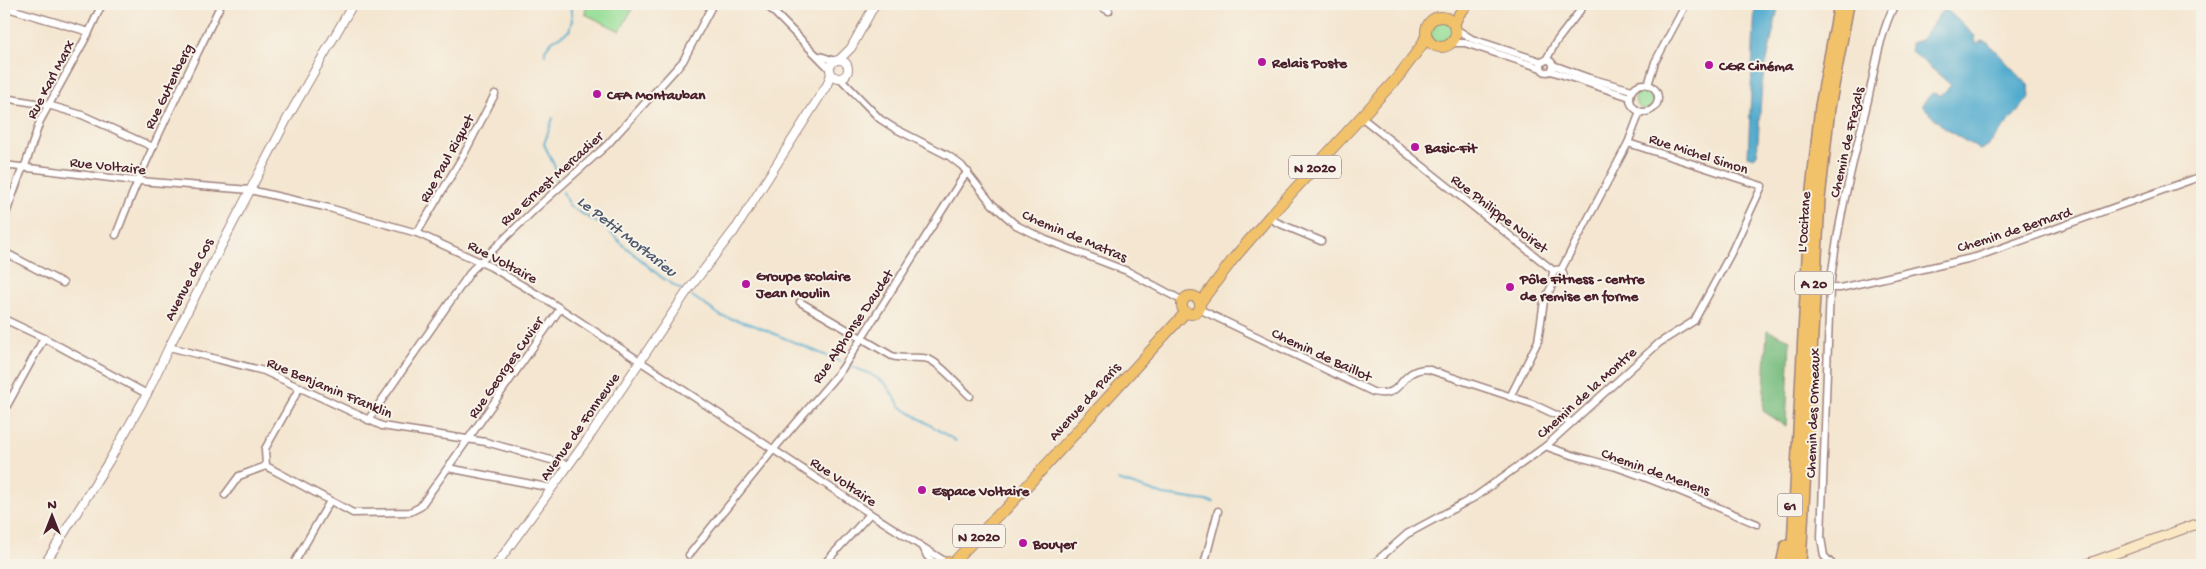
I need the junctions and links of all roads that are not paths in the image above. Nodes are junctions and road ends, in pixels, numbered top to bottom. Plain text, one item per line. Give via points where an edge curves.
1 (102, 4) edge
2 (221, 4) edge
3 (353, 4) edge
4 (713, 4) edge
5 (766, 4) edge
6 (875, 4) edge
7 (1096, 4) edge
8 (1460, 4) edge
9 (1468, 4) edge
10 (1585, 4) edge
11 (1686, 4) edge
12 (1840, 4) edge
13 (1848, 4) edge
14 (1894, 4) edge
15 (4, 7) edge
16 (1109, 11) dead end
17 (1445, 17) junction
18 (1455, 27) junction
19 (89, 32) junction
20 (1426, 36) junction
21 (1452, 43) junction
22 (1436, 47) junction
23 (851, 48) junction
24 (816, 54) junction
25 (836, 60) junction
26 (1548, 65) junction
27 (848, 66) junction
28 (837, 75) junction
29 (1398, 77) junction
30 (1648, 85) junction
31 (495, 94) dead end
32 (1631, 94) junction
33 (4, 98) edge
34 (48, 105) junction
35 (1640, 112) junction
36 (1361, 117) junction
37 (1628, 143) junction
38 (153, 147) junction
39 (4, 165) edge
40 (23, 168) junction
41 (968, 172) junction
42 (2202, 176) edge
43 (139, 180) junction
44 (1762, 186) joint
45 (250, 190) junction
46 (1270, 216) junction
47 (4, 219) edge
48 (417, 233) junction
49 (116, 235) dead end
50 (1320, 241) dead end
51 (4, 252) edge
52 (480, 262) junction
53 (1557, 270) junction
54 (1555, 280) junction
55 (63, 283) dead end
56 (1830, 288) junction
57 (1183, 301) junction
58 (800, 302) dead end
59 (1198, 303) junction
60 (560, 309) junction
61 (1186, 312) junction
62 (4, 319) edge
63 (44, 338) junction
64 (862, 338) junction
65 (169, 347) junction
66 (641, 362) junction
67 (300, 386) junction
68 (147, 394) junction
69 (970, 396) dead end
70 (1510, 396) junction
71 (4, 411) edge
72 (368, 420) junction
73 (1572, 422) junction
74 (470, 439) junction
75 (1797, 444) junction
76 (1546, 446) junction
77 (773, 450) junction
78 (569, 465) junction
79 (266, 466) junction
80 (448, 468) junction
81 (552, 488) junction
82 (1803, 494) junction
83 (226, 495) dead end
84 (330, 500) junction
85 (1218, 511) dead end
86 (870, 514) junction
87 (2202, 522) edge
88 (1757, 524) dead end
89 (924, 548) junction
90 (688, 555) dead end
91 (949, 564) edge
92 (44, 565) edge
93 (293, 565) edge
94 (496, 565) edge
95 (823, 565) edge
96 (1204, 565) edge
97 (1372, 565) edge
98 (1782, 565) edge
99 (1792, 565) edge
100 (1800, 565) edge
101 (1805, 565) edge
102 (1833, 565) edge
103 (2084, 565) edge

1 - 19 street, Rue Karl Marx
2 - 38 street, Rue Gutenberg
3 - 45 street, Avenue de Cos
4 - 52 street, Rue Ernest Mercadier via 678,67 607,145
5 - 24 street, Chemin de Matras
6 - 23 street
7 - 16 street
8 - 17 main road
9 - 18 main road via 1459,14
10 - 26 street via 1554,46
11 - 30 street via 1655,62
12 - 75 highway, L'Occitane / A 20 via 1815,154
13 - 82 highway, L'Occitane / A 20 via 1822,162
14 - 56 street, Chemin de Frezals via 1857,143 1833,258
15 - 19 street
17 - 18 main road
17 - 20 main road via 1428,23
18 - 21 main road via 1456,36
18 - 26 street via 1472,39
19 - 34 street, Rue Karl Marx
20 - 22 main road
20 - 29 main road, N 2020
21 - 22 main road
21 - 26 street via 1465,42
22 - 29 main road, N 2020 via 1425,51
23 - 25 street
23 - 27 street
24 - 25 street, Chemin de Matras
24 - 28 street, Chemin de Matras
25 - 27 street via 844,61
25 - 28 street
26 - 32 street
27 - 28 street
28 - 41 street, Chemin de Matras via 880,119 949,156
28 - 66 street, Avenue de Fonneuve via 827,85 726,247
29 - 36 main road, N 2020
30 - 32 street via 1639,85
30 - 35 street via 1656,91 1658,101 1651,110
31 - 48 street, Rue Paul Riquet
32 - 35 street via 1634,108
33 - 34 street
34 - 38 street via 82,115
34 - 40 street, Rue Karl Marx
35 - 37 street
36 - 46 main road, N 2020
36 - 53 street, Rue Philippe Noiret
37 - 44 street, Rue Michel Simon
37 - 53 street
38 - 43 street, Rue Gutenberg
39 - 40 street, Rue Voltaire
40 - 43 street, Rue Voltaire
40 - 47 street, Rue Karl Marx
41 - 57 street, Chemin de Matras via 998,210 1025,231 1104,261
41 - 64 street, Rue Alphonse Daudet
42 - 56 street, Chemin de Bernard via 1976,257
43 - 45 street, Rue Voltaire
43 - 49 street, Rue Gutenberg
44 - 73 street, Chemin de la Montre via 1694,321 1659,343
45 - 48 street, Rue Voltaire via 330,208
45 - 65 street, Avenue de Cos
46 - 50 street via 1276,222
46 - 59 main road, N 2020
48 - 52 street, Rue Voltaire
51 - 55 street
52 - 60 street, Rue Voltaire
52 - 72 street, Rue Ernest Mercadier
53 - 54 street via 1552,276
53 - 54 street via 1564,273 1560,280
54 - 70 street via 1544,301 1538,341
56 - 102 street, Chemin des Ormeaux via 1821,538 1824,556
57 - 59 main road via 1187,297
57 - 61 main road via 1182,308
58 - 64 street
59 - 61 main road via 1192,314
59 - 70 street, Chemin de Baillot via 1373,392 1385,394 1396,390 1410,373 1427,370
60 - 66 street, Rue Voltaire
60 - 74 street, Rue Georges Cuvier
61 - 91 main road, Avenue de Paris / N 2020 via 1005,510
62 - 63 street
63 - 68 street
63 - 71 street
64 - 69 street via 898,358 933,362
64 - 77 street, Rue Alphonse Daudet via 829,387
65 - 67 street, Rue Benjamin Franklin via 264,371
65 - 68 street, Avenue de Cos
66 - 77 street, Rue Voltaire
66 - 78 street, Avenue de Fonneuve
67 - 72 street, Rue Benjamin Franklin
67 - 79 street via 265,449
68 - 92 street, Avenue de Cos
70 - 73 street, Chemin de Baillot
72 - 74 street, Rue Benjamin Franklin via 382,426
73 - 76 street, Chemin de la Montre
74 - 78 street, Rue Benjamin Franklin
74 - 80 street, Rue Georges Cuvier
75 - 98 highway, 61
75 - 99 highway, L'Occitane / A 20
76 - 88 street, Chemin de Menens via 1674,488
76 - 97 street, Chemin de la Montre via 1475,497 1406,534
77 - 86 street, Rue Voltaire
77 - 90 street, Rue Alphonse Daudet
78 - 81 street, Avenue de Fonneuve
79 - 83 street via 239,476
79 - 84 street, Rue Georges Cuvier
80 - 81 street
80 - 84 street, Rue Georges Cuvier via 420,507 410,512 353,513
81 - 94 street, Avenue de Fonneuve
82 - 100 highway, L'Occitane / A 20
82 - 101 highway, 61
84 - 93 street
85 - 96 street
86 - 89 street, Rue Voltaire
86 - 95 street
87 - 103 main road
89 - 91 street, Rue Voltaire
89 - 91 street, Rue Voltaire via 927,556

